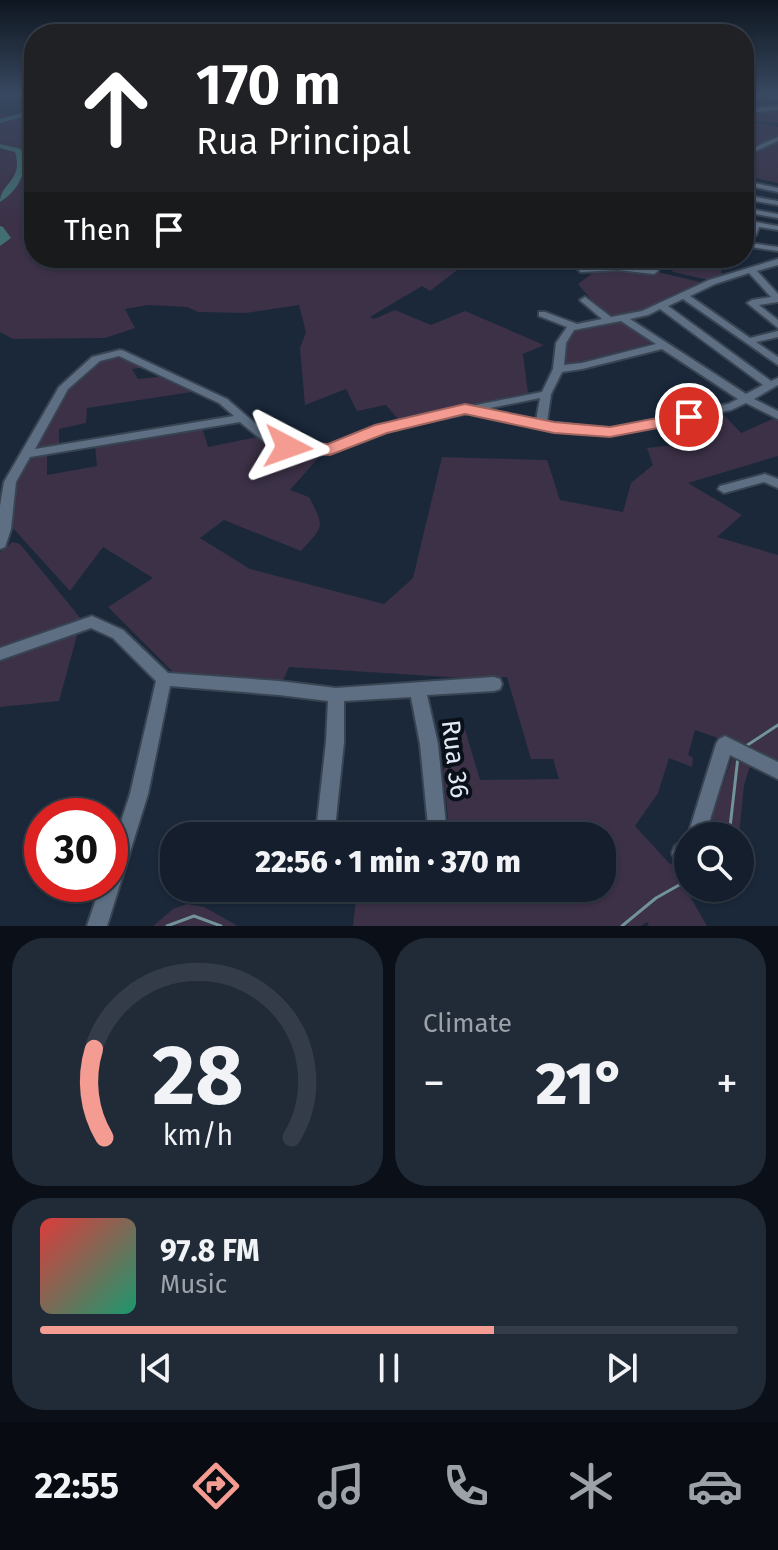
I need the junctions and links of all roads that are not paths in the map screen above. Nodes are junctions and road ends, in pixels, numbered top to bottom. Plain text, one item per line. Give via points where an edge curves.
1 (778, 139) edge
2 (754, 150) edge
3 (754, 185) edge
4 (778, 190) edge
5 (754, 199) edge
6 (778, 203) edge
7 (754, 212) edge
8 (778, 216) edge
9 (756, 224) joint
10 (778, 228) edge
11 (754, 230) edge
12 (754, 245) edge
13 (778, 249) edge
14 (778, 262) edge
15 (752, 271) junction
16 (686, 297) junction
17 (585, 300) dead end
18 (663, 307) junction
19 (542, 314) dead end
20 (623, 318) junction
21 (610, 321) junction
22 (778, 325) edge
23 (576, 327) junction
24 (778, 334) edge
25 (749, 341) junction
26 (664, 345) junction
27 (778, 362) edge
28 (558, 369) junction
29 (774, 383) edge
30 (546, 394) junction
31 (749, 399) junction
32 (465, 409) junction
33 (778, 416) edge
34 (242, 418) junction
35 (541, 425) junction
36 (25, 454) junction
37 (778, 484) edge
38 (724, 489) dead end
39 (0, 544) edge
40 (0, 654) edge
41 (164, 679) junction
42 (494, 684) dead end
43 (418, 689) junction
44 (336, 695) junction
45 (778, 771) edge
46 (326, 822) edge
47 (437, 822) edge
48 (700, 822) edge
49 (97, 926) edge

1 - 2 street
3 - 4 street
5 - 6 street
7 - 8 street
9 - 10 street
9 - 11 street
12 - 13 street
14 - 15 street
15 - 16 street via 712,282
15 - 22 street via 778,299 752,303
16 - 18 street
16 - 25 street
17 - 21 street
18 - 20 street
18 - 29 street
19 - 23 street
20 - 21 street
20 - 26 street
21 - 23 street
23 - 28 street via 561,343
24 - 25 street
25 - 27 street
26 - 28 street
26 - 31 street
28 - 30 street
29 - 31 street
30 - 32 street
30 - 35 street
31 - 33 street
31 - 35 street via 610,432
32 - 34 street via 381,429 321,451 277,443
32 - 35 street
34 - 36 street
34 - 36 street via 209,393 120,353 96,359 64,387
36 - 39 street via 9,487 7,529
37 - 38 street via 765,478
40 - 41 street via 92,622 118,634
41 - 44 street
41 - 49 street via 139,794
42 - 43 street
43 - 44 street
43 - 47 street, Rua 36
44 - 46 street
45 - 48 street via 725,744

